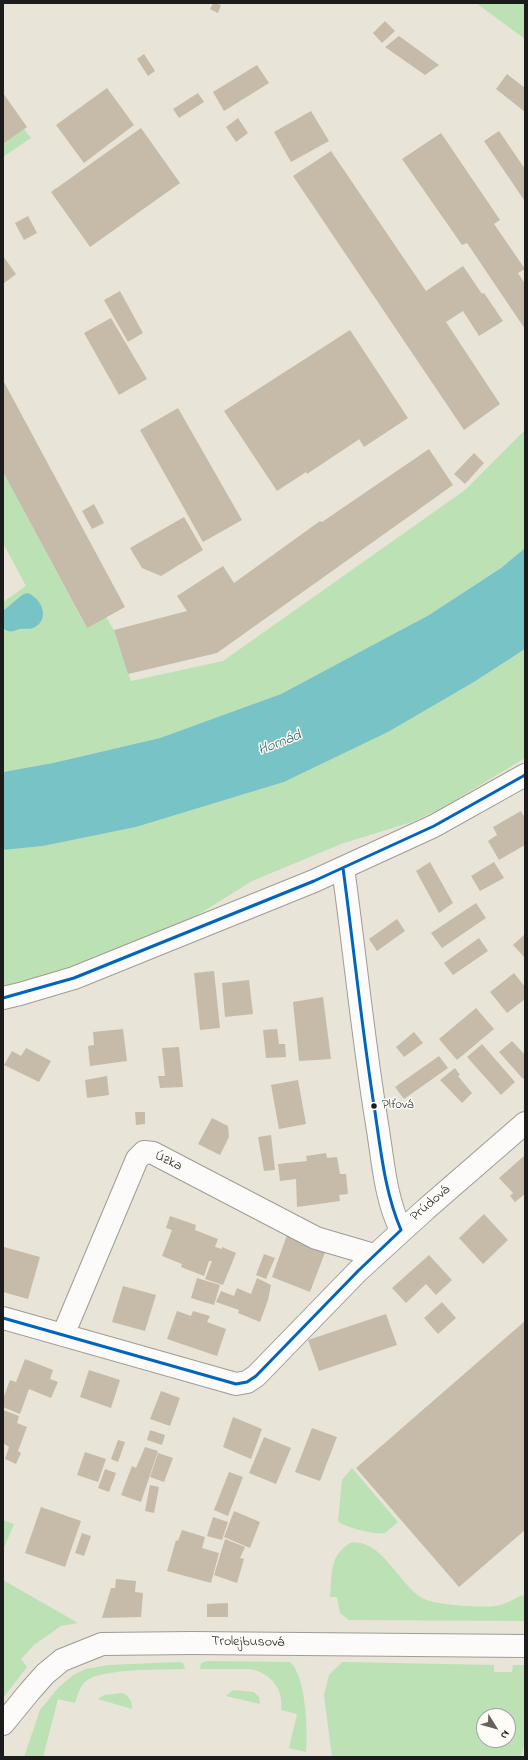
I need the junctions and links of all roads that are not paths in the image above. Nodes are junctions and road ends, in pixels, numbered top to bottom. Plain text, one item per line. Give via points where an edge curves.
1 (525, 775) edge
2 (343, 868) junction
3 (3, 998) edge
4 (525, 1123) edge
5 (401, 1230) junction
6 (374, 1255) junction
7 (3, 1318) edge
8 (63, 1335) junction
9 (525, 1646) edge
10 (3, 1724) edge

1 - 2 street via 434,826
2 - 3 street via 74,978
2 - 5 street via 378,1132 391,1206
4 - 5 street, Prúdová
5 - 6 street, Prúdová
6 - 8 street, Prúdová via 256,1376 247,1382 236,1384
6 - 8 street, Úzka via 316,1238 153,1153 144,1152 137,1158
7 - 8 street
9 - 10 street, Trolejbusová via 102,1644 62,1660 30,1690

